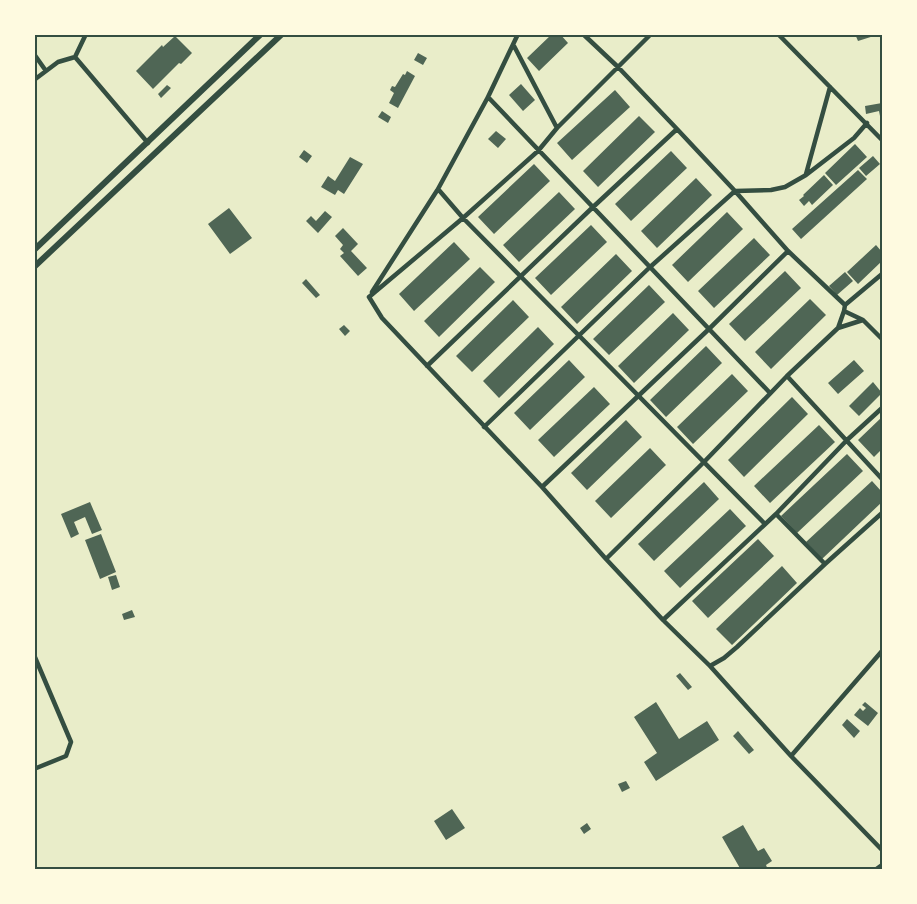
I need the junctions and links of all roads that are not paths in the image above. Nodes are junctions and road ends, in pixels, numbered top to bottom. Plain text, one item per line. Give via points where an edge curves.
1 (86, 34) edge
2 (261, 34) edge
3 (282, 34) edge
4 (518, 34) edge
5 (583, 34) edge
6 (651, 34) edge
7 (778, 34) edge
8 (514, 46) junction
9 (34, 54) edge
10 (75, 57) junction
11 (618, 67) junction
12 (46, 71) junction
13 (34, 80) edge
14 (830, 87) junction
15 (488, 97) junction
16 (867, 123) junction
17 (557, 128) junction
18 (677, 129) junction
19 (882, 140) edge
20 (148, 143) junction
21 (538, 151) junction
22 (806, 174) junction
23 (438, 189) junction
24 (735, 191) junction
25 (592, 208) junction
26 (463, 218) junction
27 (34, 250) edge
28 (788, 251) junction
29 (34, 267) edge
30 (650, 268) junction
31 (882, 274) edge
32 (521, 276) junction
33 (369, 297) junction
34 (845, 305) junction
35 (844, 312) junction
36 (863, 320) junction
37 (838, 328) junction
38 (708, 329) junction
39 (580, 336) junction
40 (882, 339) edge
41 (427, 366) junction
42 (787, 376) junction
43 (770, 393) junction
44 (639, 396) junction
45 (882, 408) edge
46 (484, 427) junction
47 (846, 440) junction
48 (704, 462) junction
49 (882, 478) edge
50 (542, 487) junction
51 (882, 513) edge
52 (776, 514) junction
53 (765, 524) junction
54 (606, 559) junction
55 (825, 564) junction
56 (663, 620) junction
57 (882, 651) edge
58 (34, 655) edge
59 (710, 666) junction
60 (791, 756) junction
61 (34, 769) edge
62 (882, 850) edge
63 (882, 865) edge
64 (875, 870) edge

1 - 10 street
2 - 20 main road
3 - 29 main road
4 - 8 street
5 - 11 street
6 - 11 street
7 - 14 street
8 - 15 street
8 - 17 street
9 - 12 street
10 - 12 street
10 - 20 street
11 - 17 street
11 - 18 street
12 - 13 street
14 - 16 street
14 - 22 street
15 - 21 street
15 - 23 street
16 - 19 street
16 - 22 street via 854,138
17 - 21 street
18 - 24 street
18 - 25 street
20 - 27 main road
21 - 25 street
21 - 26 street
22 - 24 street via 785,187
23 - 26 street
23 - 33 street
24 - 28 street
24 - 30 street
25 - 30 street
25 - 32 street
26 - 32 street
26 - 33 street
28 - 34 street
28 - 38 street
30 - 38 street
30 - 39 street
31 - 34 street
32 - 39 street
32 - 41 street
33 - 41 street via 382,318
34 - 35 street
35 - 36 street
35 - 37 street
36 - 37 street
36 - 40 street
37 - 42 street
38 - 43 street
38 - 44 street
39 - 44 street
39 - 46 street
41 - 46 street
42 - 43 street
42 - 47 street
43 - 48 street
44 - 48 street
44 - 50 street
45 - 47 street
46 - 50 street
47 - 49 street
47 - 52 street
48 - 53 street
48 - 54 street
50 - 54 street
51 - 55 street
52 - 53 street
52 - 55 street
53 - 56 street
54 - 56 street
55 - 59 street via 737,647
56 - 59 street
57 - 60 street
58 - 61 street via 71,742 66,756
59 - 60 street
60 - 62 street
63 - 64 street

